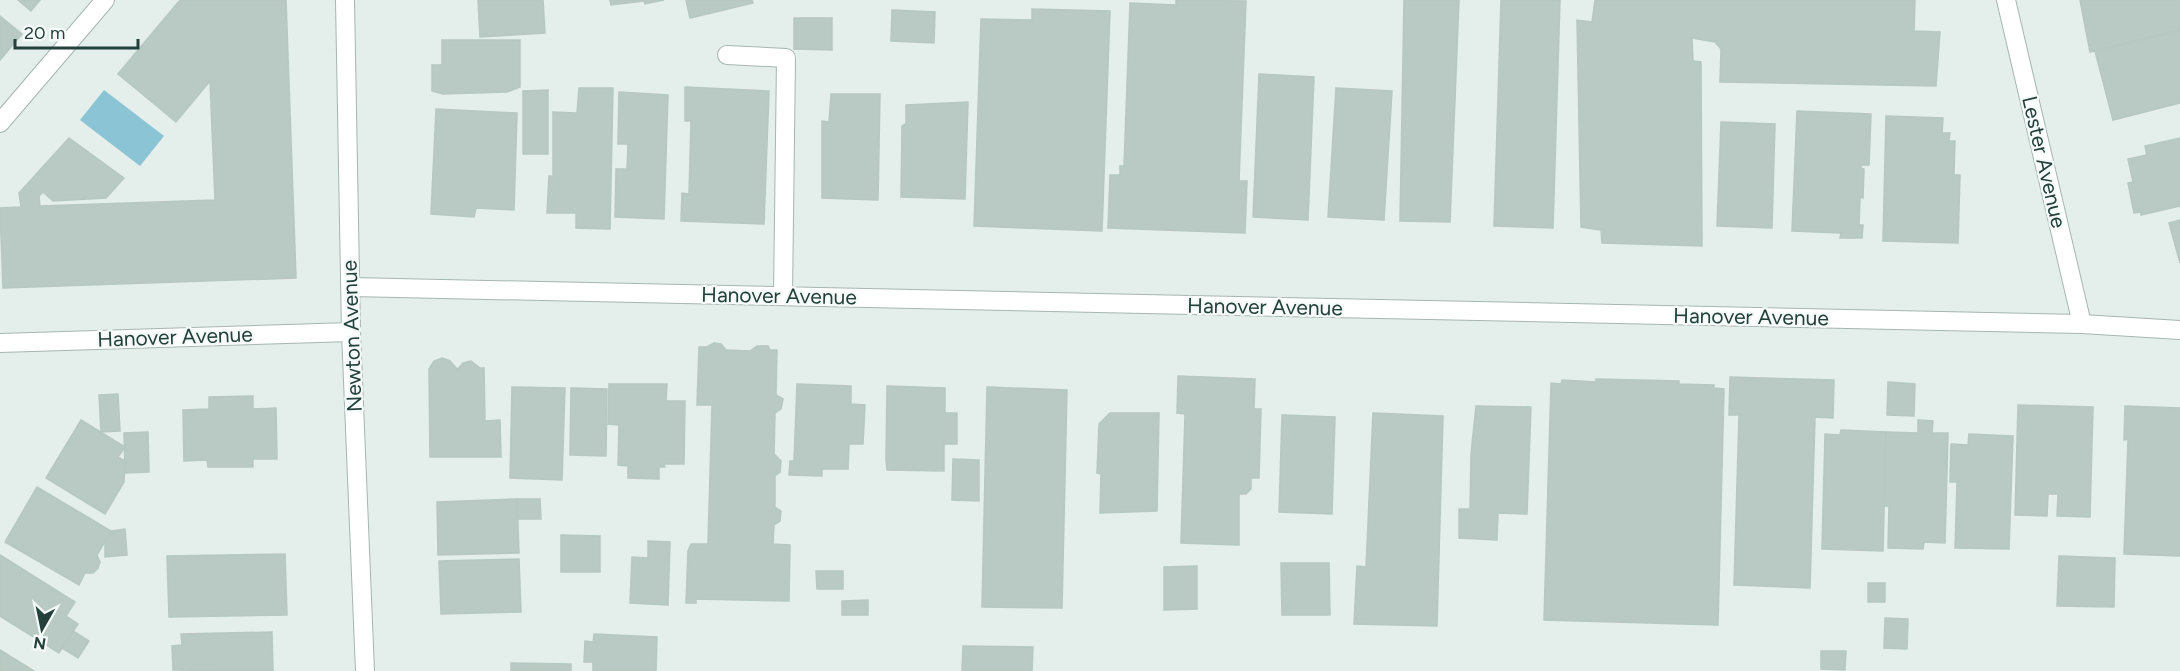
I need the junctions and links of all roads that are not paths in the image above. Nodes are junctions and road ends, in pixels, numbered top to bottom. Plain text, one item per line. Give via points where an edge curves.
1 (105, 0) edge
2 (345, 0) edge
3 (2006, 0) edge
4 (727, 55) dead end
5 (0, 123) edge
6 (351, 287) junction
7 (783, 296) junction
8 (2082, 324) junction
9 (2180, 330) edge
10 (351, 332) junction
11 (0, 343) edge
12 (365, 671) edge

1 - 5 street
2 - 6 street, Newton Avenue
3 - 8 street, Lester Avenue
4 - 7 street via 786,58
6 - 7 street, Hanover Avenue
6 - 10 street, Newton Avenue
7 - 8 street, Hanover Avenue
8 - 9 street, Hanover Avenue
10 - 11 street, Hanover Avenue
10 - 12 street, Newton Avenue

